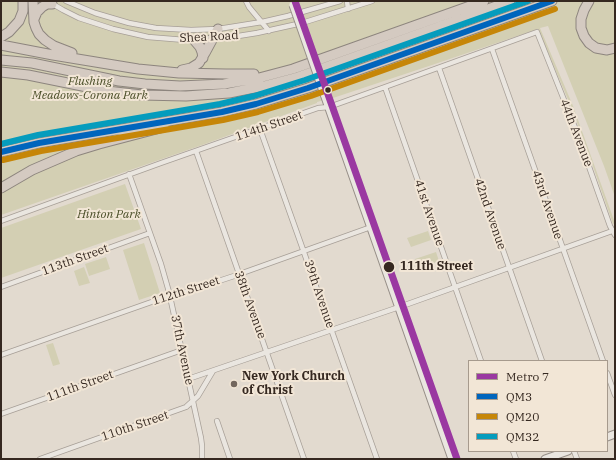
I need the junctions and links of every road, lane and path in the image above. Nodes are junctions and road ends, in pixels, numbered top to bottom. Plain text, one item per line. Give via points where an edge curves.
1 (23, 1) edge
2 (33, 1) edge
3 (66, 1) edge
4 (246, 1) edge
5 (340, 1) edge
6 (347, 1) edge
7 (372, 1) edge
8 (484, 1) edge
9 (510, 1) edge
10 (552, 1) edge
11 (589, 1) edge
12 (50, 2) edge
13 (293, 3) edge
14 (348, 9) junction
15 (262, 22) junction
16 (34, 24) junction
17 (218, 29) junction
18 (269, 31) junction
19 (537, 32) joint
20 (1, 37) edge
21 (213, 39) junction
22 (194, 40) junction
23 (1, 45) edge
24 (615, 48) edge
25 (492, 49) junction
26 (1, 51) edge
27 (53, 55) junction
28 (203, 58) junction
29 (1, 60) edge
30 (114, 65) junction
31 (439, 68) junction
32 (293, 69) junction
33 (151, 70) junction
34 (1, 72) edge
35 (1, 76) edge
36 (37, 77) junction
37 (385, 87) junction
38 (329, 107) junction
39 (231, 110) junction
40 (260, 129) junction
41 (196, 151) junction
42 (1, 152) edge
43 (129, 174) junction
44 (1, 188) edge
45 (1, 221) edge
46 (371, 227) junction
47 (614, 232) edge
48 (150, 233) junction
49 (563, 249) junction
50 (304, 251) junction
51 (509, 268) junction
52 (238, 274) junction
53 (1, 287) edge
54 (455, 287) junction
55 (170, 297) junction
56 (399, 307) junction
57 (331, 330) junction
58 (182, 350) junction
59 (266, 352) junction
60 (1, 355) edge
61 (481, 360) edge
62 (542, 360) edge
63 (603, 360) edge
64 (213, 371) junction
65 (608, 376) edge
66 (188, 379) junction
67 (615, 395) edge
68 (193, 401) junction
69 (1, 414) edge
70 (217, 421) dead end
71 (565, 452) edge
72 (40, 459) edge
73 (202, 459) edge
74 (230, 459) edge
75 (304, 459) edge
76 (377, 459) edge
77 (452, 459) edge
78 (545, 459) edge

1 - 20 highway via 19,21
2 - 16 highway
3 - 17 street, Shea Road via 111,19 142,26 181,30
4 - 15 street
5 - 15 street, Shea Road
6 - 14 street
7 - 14 street, Shea Road
8 - 32 highway
9 - 36 highway via 302,75 238,91 194,96 142,95
10 - 39 highway via 291,94
11 - 24 highway via 581,19 584,36 596,48
12 - 16 highway via 40,8
12 - 22 street, Shea Road via 80,18 113,29 148,37
13 - 38 main road, bridge
14 - 18 street, Shea Road
15 - 17 street, Shea Road
15 - 18 street
16 - 30 highway via 43,38 58,49
17 - 21 highway
18 - 21 street, Shea Road
19 - 25 street, 114th Street
19 - 47 street, 44th Avenue
21 - 22 street, Shea Road
21 - 28 highway
22 - 28 highway via 200,47
23 - 27 highway
25 - 31 street, 114th Street
25 - 49 street, 43rd Avenue
26 - 27 highway
27 - 30 highway
28 - 33 highway via 186,70
29 - 32 highway via 128,82 172,86 233,83
30 - 33 highway
31 - 37 street, 114th Street
31 - 51 street, 42nd Avenue
32 - 33 highway via 247,74
34 - 36 highway
35 - 36 highway
37 - 38 street, 114th Street
37 - 54 street, 41st Avenue
38 - 40 street, 114th Street via 318,108
38 - 46 main road
39 - 42 highway via 39,143
39 - 44 highway via 76,151 32,170
40 - 41 street, 114th Street
40 - 50 street, 39th Avenue
41 - 43 street, 114th Street
41 - 52 street, 38th Avenue
43 - 45 street, 114th Street
43 - 48 street, 37th Avenue
46 - 50 street, 112th Street
46 - 56 main road
47 - 49 street
48 - 53 street, 113th Street
48 - 55 street, 37th Avenue
49 - 51 street
49 - 63 street, 43rd Avenue
50 - 52 street, 112th Street
50 - 57 street, 39th Avenue
51 - 54 street
51 - 62 street, 42nd Avenue
52 - 55 street, 112th Street
52 - 59 street, 38th Avenue
54 - 56 street
54 - 61 street, 41st Avenue
55 - 58 street, 37th Avenue
55 - 60 street, 112th Street
56 - 57 street
56 - 77 main road
57 - 59 street
57 - 76 street, 39th Avenue
58 - 66 street, 37th Avenue
58 - 69 street, 111th Street
59 - 64 street
59 - 75 street, 38th Avenue
64 - 66 street
64 - 68 street, 110th Street
65 - 67 street
66 - 68 street, 37th Avenue
68 - 72 street, 110th Street via 186,407
68 - 73 street, 37th Avenue via 201,438
70 - 74 street
71 - 78 main road

